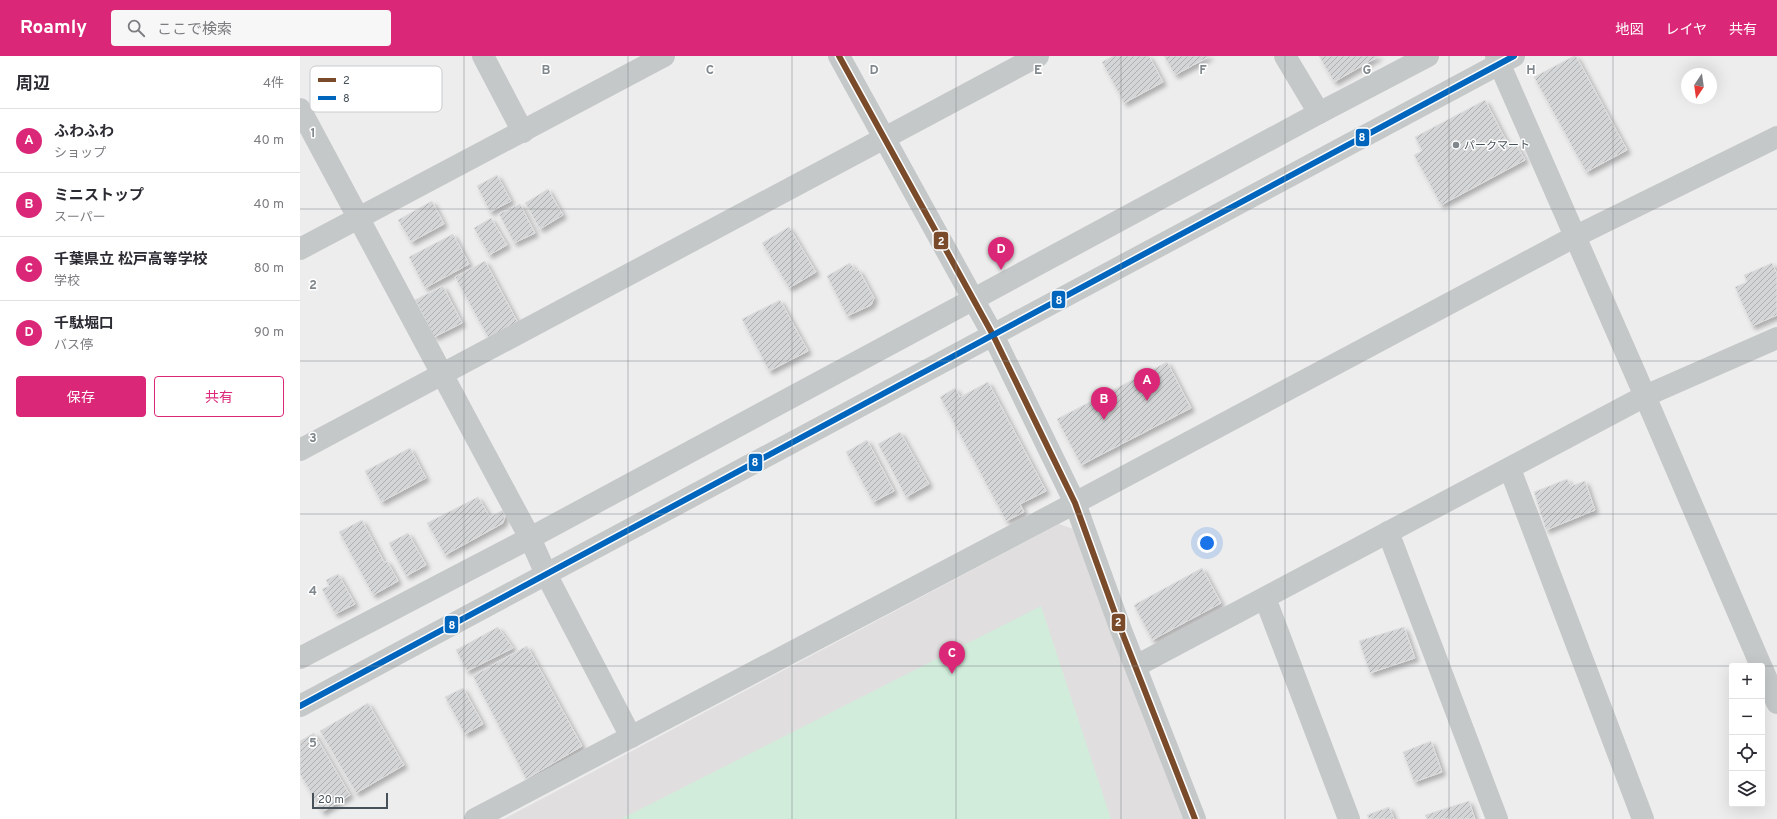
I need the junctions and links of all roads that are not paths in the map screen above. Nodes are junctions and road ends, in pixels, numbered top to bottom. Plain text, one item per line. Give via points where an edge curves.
1 (483, 56) edge
2 (664, 56) edge
3 (840, 56) edge
4 (1038, 56) edge
5 (1285, 56) edge
6 (1428, 56) edge
7 (1503, 59) edge
8 (300, 109) edge
9 (1319, 113) junction
10 (523, 132) junction
11 (1777, 137) edge
12 (884, 138) junction
13 (360, 218) junction
14 (1574, 237) junction
15 (300, 249) edge
16 (973, 299) junction
17 (993, 335) junction
18 (1777, 338) edge
19 (441, 375) junction
20 (1645, 396) junction
21 (300, 450) edge
22 (1510, 468) junction
23 (1075, 503) junction
24 (1388, 532) junction
25 (530, 538) junction
26 (546, 574) junction
27 (1265, 598) junction
28 (300, 658) edge
29 (1760, 663) edge
30 (1136, 666) junction
31 (1765, 674) edge
32 (1777, 703) edge
33 (300, 706) edge
34 (631, 737) junction
35 (475, 819) edge
36 (1195, 819) edge
37 (1349, 819) edge
38 (1497, 819) edge
39 (1643, 819) edge

1 - 10 street
2 - 10 street
3 - 12 street
4 - 12 street
5 - 9 street
6 - 9 street
7 - 14 street
7 - 17 street
8 - 13 street
9 - 16 street
10 - 13 street
11 - 14 street
12 - 16 street
12 - 19 street
13 - 15 street
13 - 19 street
14 - 20 street
14 - 23 street
16 - 17 street
16 - 25 street
17 - 23 street
17 - 26 street
18 - 20 street
19 - 21 street
19 - 25 street
20 - 22 street
20 - 29 street
22 - 24 street
22 - 39 street
23 - 30 street
23 - 34 street
24 - 27 street
24 - 38 street
25 - 26 street
25 - 28 street
26 - 33 street
26 - 34 street
27 - 30 street
27 - 37 street
30 - 36 street
31 - 32 street
34 - 35 street

